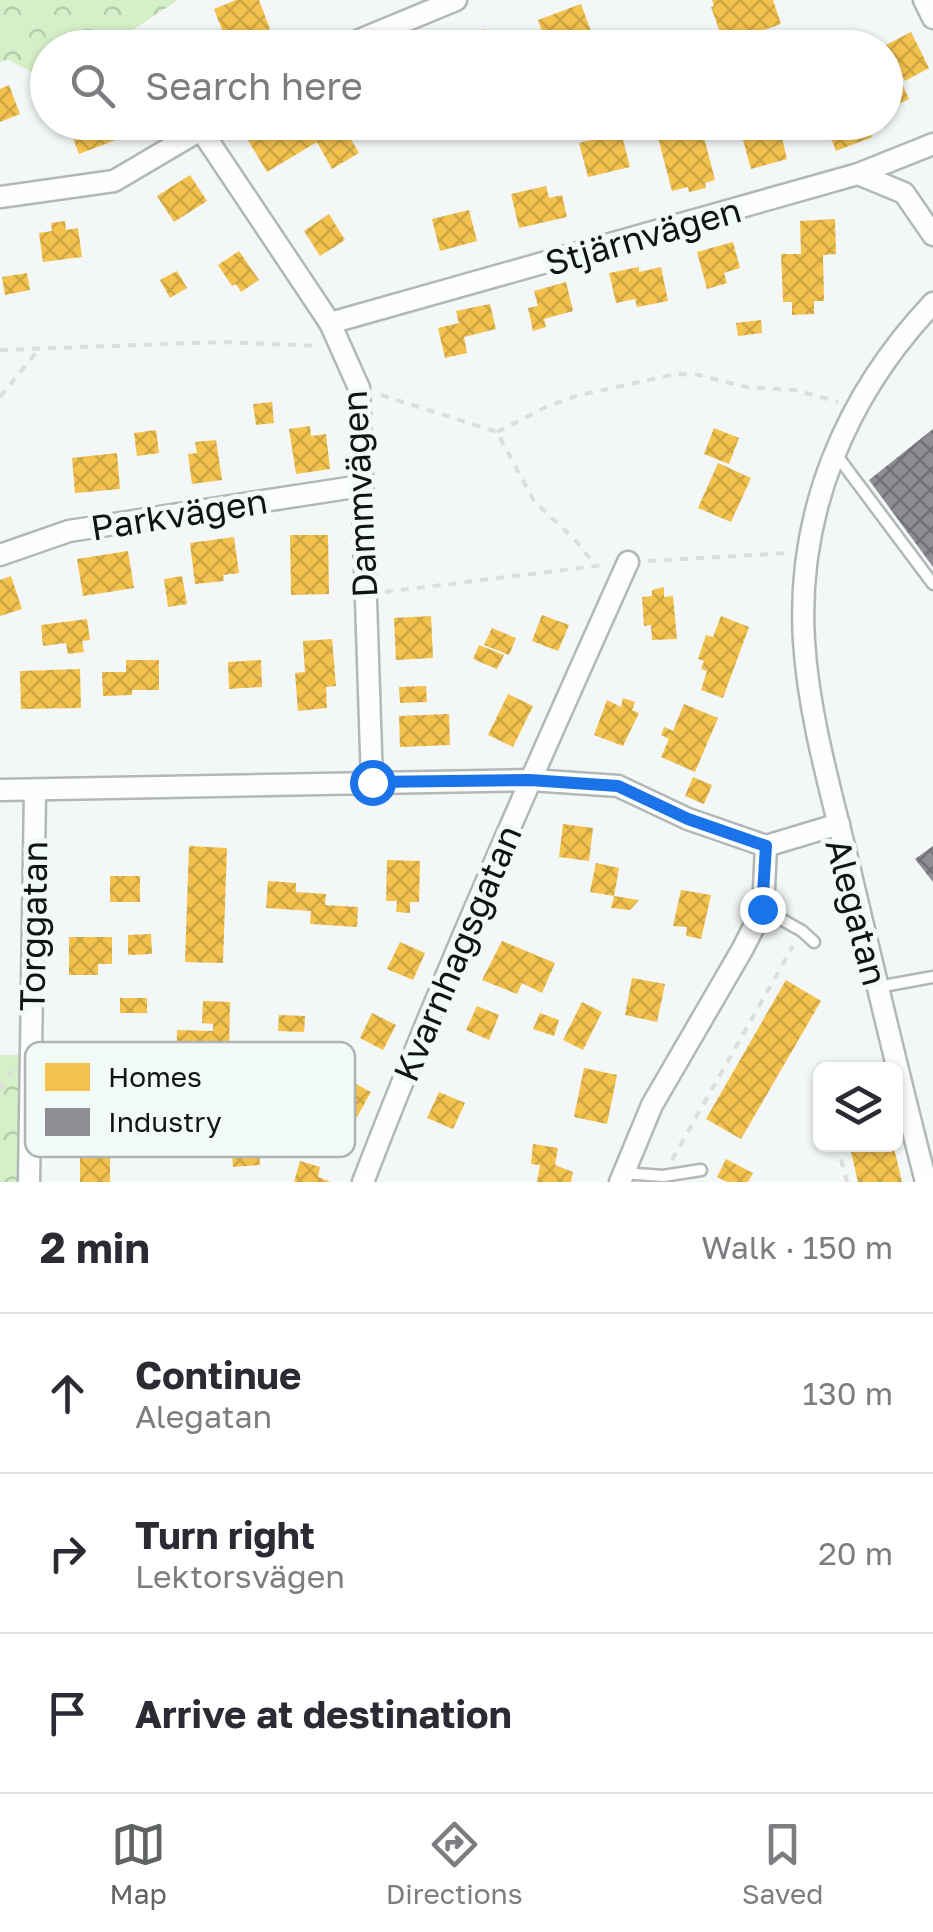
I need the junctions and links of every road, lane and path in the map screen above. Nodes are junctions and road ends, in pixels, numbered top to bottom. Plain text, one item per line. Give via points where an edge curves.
1 (456, 0) edge
2 (924, 0) edge
3 (933, 18) edge
4 (384, 30) edge
5 (184, 140) edge
6 (217, 140) edge
7 (933, 144) edge
8 (858, 174) junction
9 (0, 197) edge
10 (933, 235) edge
11 (933, 304) edge
12 (330, 323) junction
13 (341, 347) junction
14 (39, 349) junction
15 (0, 350) edge
16 (360, 388) junction
17 (0, 397) edge
18 (860, 405) junction
19 (496, 432) junction
20 (834, 451) junction
21 (361, 486) junction
22 (808, 552) junction
23 (0, 555) edge
24 (628, 562) junction
25 (596, 566) junction
26 (933, 584) edge
27 (365, 594) junction
28 (530, 780) junction
29 (372, 782) junction
30 (0, 790) edge
31 (35, 791) junction
32 (840, 824) junction
33 (766, 846) junction
34 (762, 909) junction
35 (802, 931) junction
36 (814, 942) dead end
37 (933, 976) edge
38 (878, 987) junction
39 (31, 1042) edge
40 (840, 1152) edge
41 (29, 1157) edge
42 (701, 1170) dead end
43 (664, 1176) junction
44 (621, 1177) edge
45 (29, 1182) edge
46 (363, 1182) edge
47 (846, 1182) edge
48 (926, 1182) edge

1 - 4 street
2 - 3 street
5 - 9 street via 114,180
6 - 12 street, Dammvägen
7 - 8 street, Stjärnvägen
8 - 10 street via 904,193
8 - 12 street, Stjärnvägen
11 - 18 street via 888,354
12 - 13 street, Dammvägen
13 - 14 path via 222,342
13 - 16 street, Dammvägen
14 - 15 path
14 - 17 path
16 - 19 path
16 - 21 street, Dammvägen
18 - 19 path via 676,374 576,396
18 - 20 street
19 - 25 path via 534,501
20 - 22 street
20 - 26 lane
21 - 23 street, Parkvägen via 69,531
21 - 27 street, Dammvägen
22 - 24 path
22 - 32 street via 804,640
24 - 25 path
24 - 28 street, Kvarnhagsgatan
25 - 27 path
27 - 29 street, Dammvägen
28 - 29 street, Alegatan
28 - 33 street, Alegatan via 618,786
28 - 46 street, Kvarnhagsgatan
29 - 31 street, Alegatan
30 - 31 street, Alegatan
31 - 39 street, Torggatan
32 - 33 street, Alegatan
32 - 38 street, Alegatan
33 - 34 street
34 - 35 lane
34 - 44 street via 652,1105
35 - 36 lane
35 - 43 path
37 - 38 lane
38 - 48 street, Alegatan
40 - 47 path
41 - 45 street, Torggatan
42 - 43 lane
43 - 44 lane

